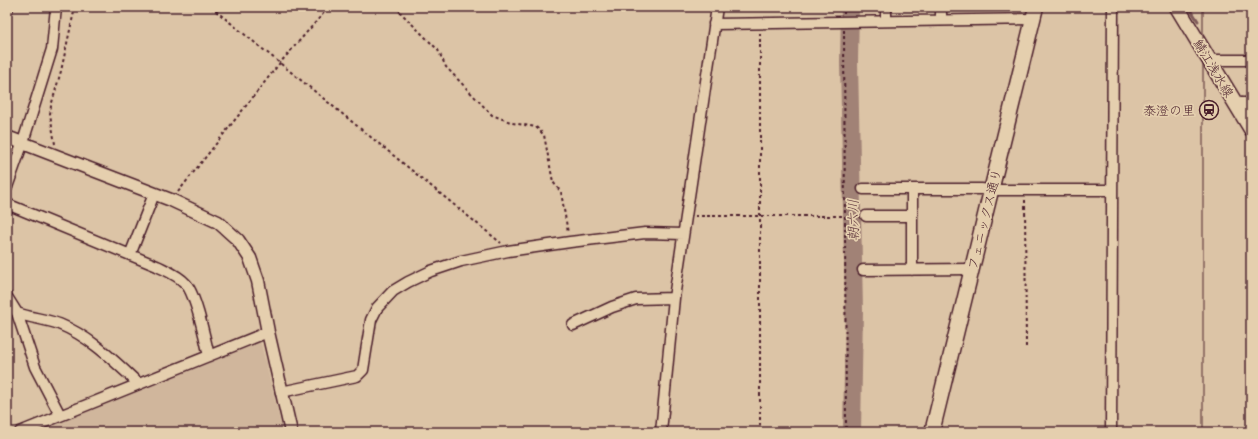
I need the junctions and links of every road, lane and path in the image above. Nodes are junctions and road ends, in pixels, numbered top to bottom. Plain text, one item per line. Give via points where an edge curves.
1 (8, 7) edge
2 (56, 7) edge
3 (75, 7) edge
4 (211, 7) edge
5 (329, 7) edge
6 (396, 7) edge
7 (717, 7) edge
8 (844, 7) edge
9 (886, 7) edge
10 (941, 7) edge
11 (1113, 7) edge
12 (1177, 7) edge
13 (7, 10) edge
14 (1034, 13) edge
15 (941, 20) junction
16 (886, 21) junction
17 (848, 22) junction
18 (760, 23) junction
19 (714, 24) junction
20 (1210, 60) junction
21 (1251, 60) edge
22 (279, 64) junction
23 (1236, 104) junction
24 (1251, 104) edge
25 (1251, 129) edge
26 (7, 137) edge
27 (23, 142) junction
28 (56, 155) junction
29 (7, 187) edge
30 (862, 189) dead end
31 (912, 189) junction
32 (991, 190) junction
33 (1025, 190) junction
34 (1112, 190) junction
35 (154, 194) junction
36 (171, 200) junction
37 (7, 204) edge
38 (685, 216) junction
39 (760, 216) junction
40 (845, 216) junction
41 (866, 216) dead end
42 (912, 216) junction
43 (683, 234) junction
44 (570, 242) junction
45 (508, 251) junction
46 (130, 255) junction
47 (971, 269) junction
48 (863, 270) dead end
49 (912, 270) junction
50 (7, 297) edge
51 (674, 298) junction
52 (17, 313) junction
53 (573, 325) dead end
54 (268, 332) junction
55 (1026, 349) dead end
56 (209, 356) junction
57 (139, 384) junction
58 (281, 392) junction
59 (60, 415) junction
60 (20, 432) edge
61 (291, 432) edge
62 (660, 432) edge
63 (760, 432) edge
64 (846, 432) edge
65 (932, 432) edge
66 (1111, 432) edge

1 - 13 street
2 - 27 street via 52,49
3 - 28 path via 51,106
4 - 22 path
5 - 22 path
6 - 44 path via 428,38 438,50 446,67 492,115 513,123 536,127 544,135 554,182 562,192
7 - 19 street
8 - 17 path
9 - 16 street
10 - 15 street
11 - 34 street
12 - 20 main road, 鯖江浅水線
14 - 15 street
14 - 32 main road, フェニックス通り
15 - 16 street
16 - 17 street
17 - 18 street
17 - 40 path
18 - 19 street
18 - 39 path
19 - 38 street
20 - 21 street
20 - 23 main road, 鯖江浅水線
22 - 36 path
22 - 45 path
23 - 24 street
23 - 25 main road, 鯖江浅水線
26 - 27 street
27 - 28 street
27 - 29 street
28 - 35 street
30 - 31 street
31 - 32 street
31 - 42 street
32 - 33 street
32 - 47 main road, フェニックス通り
33 - 34 street
33 - 55 path
34 - 66 street
35 - 36 street
35 - 46 street
36 - 54 street via 218,222 238,240 250,258 258,280
37 - 46 street
38 - 39 path
38 - 43 street
39 - 40 path
39 - 63 path
40 - 64 path
41 - 42 street
42 - 49 street
43 - 44 street via 645,232
43 - 51 street
44 - 45 street
45 - 58 street via 461,261 431,271 393,291 377,308 371,320 363,370 357,376
46 - 56 street via 177,276 187,284 193,296
47 - 49 street
47 - 65 main road, フェニックス通り
48 - 49 street
50 - 52 street
51 - 53 street via 636,299
51 - 62 street
52 - 57 street via 58,324 76,332 98,346
52 - 59 street via 35,367
54 - 56 street
54 - 58 street
56 - 57 street
57 - 59 street
58 - 61 street
59 - 60 street

